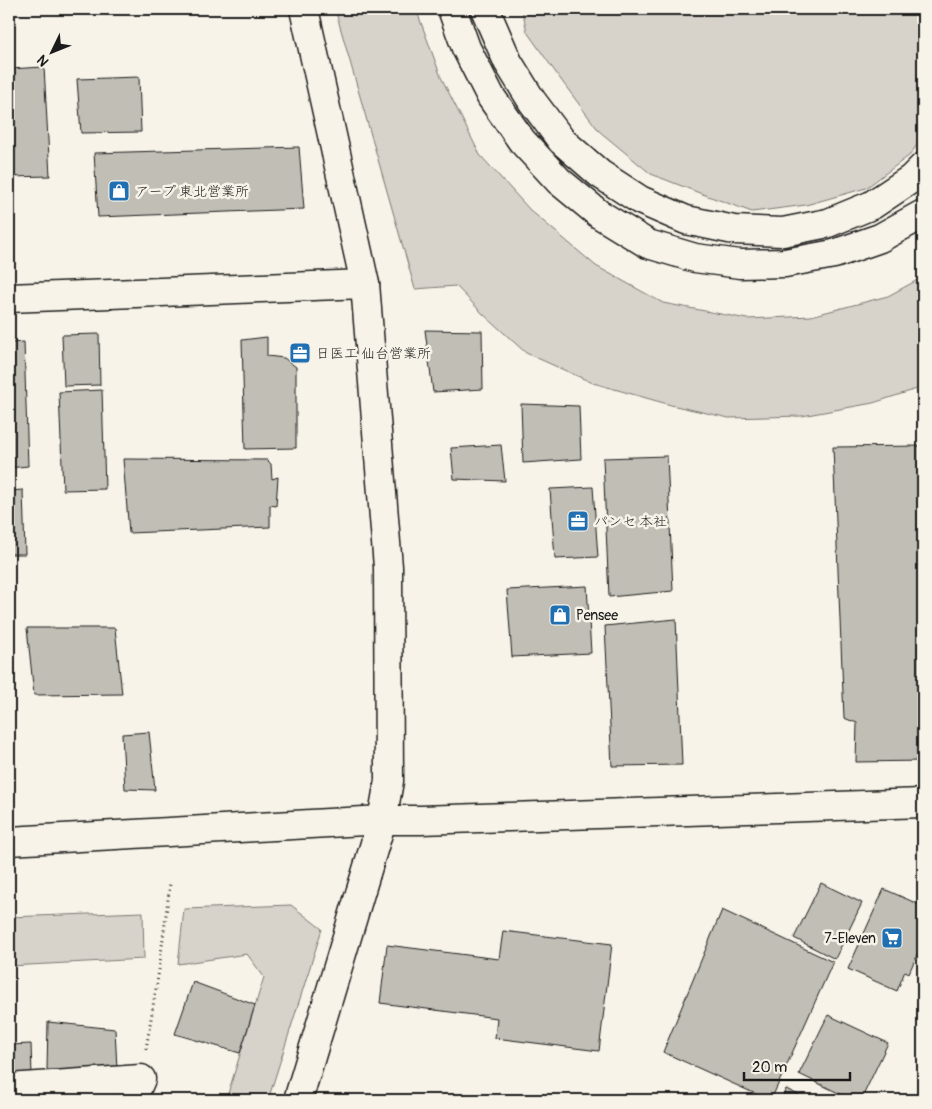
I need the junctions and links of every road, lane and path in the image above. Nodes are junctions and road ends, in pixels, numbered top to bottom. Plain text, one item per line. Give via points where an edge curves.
1 (304, 9) edge
2 (452, 9) edge
3 (485, 9) edge
4 (923, 167) edge
5 (923, 214) edge
6 (365, 284) junction
7 (9, 298) edge
8 (923, 802) edge
9 (382, 820) junction
10 (9, 841) edge
11 (170, 883) dead end
12 (9, 1088) edge
13 (136, 1090) edge
14 (298, 1100) edge

1 - 6 main road
2 - 5 main road via 466,48 491,97 522,141 559,181 599,214 648,244 695,258 740,264 785,263 834,254 880,238
3 - 4 main road via 508,62 562,141 600,174 640,200 686,220 734,230 783,232 828,223 872,205
6 - 7 main road
6 - 9 main road via 388,567 389,781
8 - 9 main road
9 - 10 main road
9 - 14 main road
11 - 13 path via 160,970
12 - 13 main road

